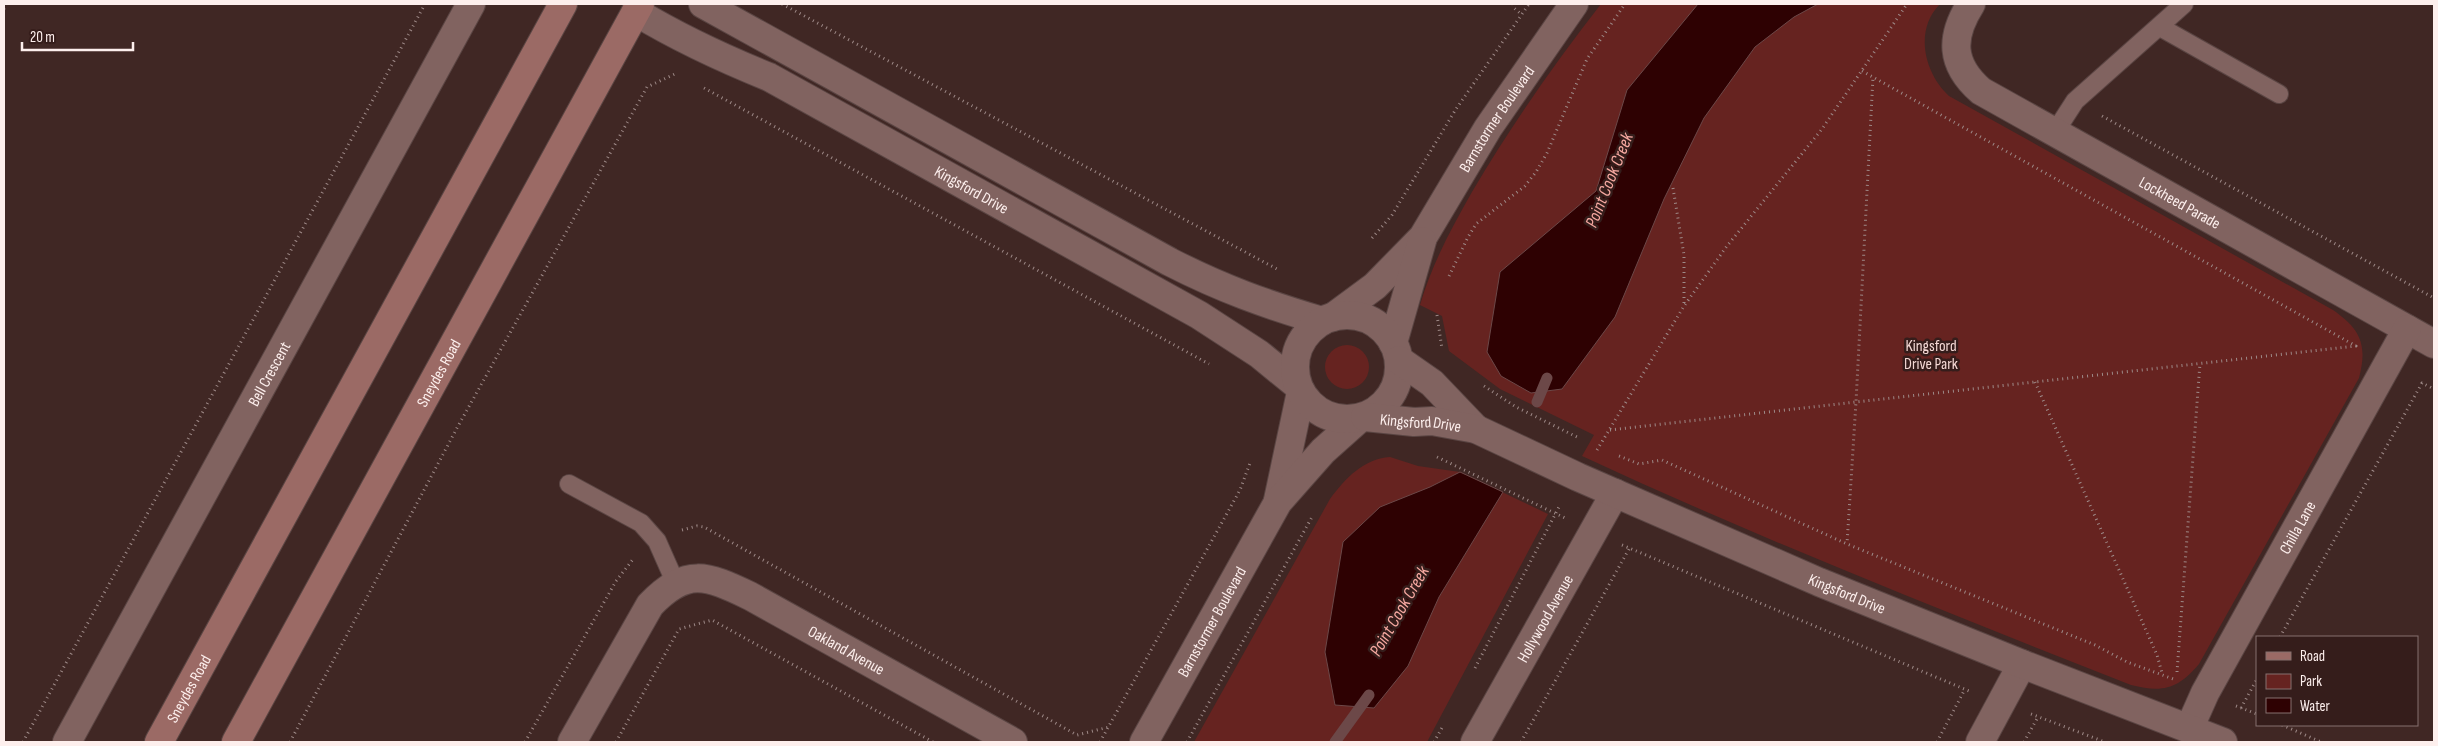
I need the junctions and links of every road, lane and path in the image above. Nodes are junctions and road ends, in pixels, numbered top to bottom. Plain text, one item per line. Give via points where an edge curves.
1 (6, 4) edge
2 (425, 4) edge
3 (471, 4) edge
4 (563, 4) edge
5 (703, 4) edge
6 (782, 4) edge
7 (1513, 4) edge
8 (1528, 4) edge
9 (1574, 4) edge
10 (1907, 4) edge
11 (1972, 4) edge
12 (2184, 4) edge
13 (634, 7) edge
14 (4, 9) edge
15 (1521, 14) junction
16 (2160, 27) junction
17 (1862, 71) junction
18 (1873, 77) junction
19 (686, 78) dead end
20 (703, 87) dead end
21 (2279, 94) dead end
22 (2075, 101) junction
23 (2055, 132) junction
24 (1672, 188) dead end
25 (1423, 237) junction
26 (1367, 244) dead end
27 (1280, 271) dead end
28 (2434, 298) edge
29 (1405, 302) junction
30 (1684, 306) junction
31 (1328, 319) junction
32 (1437, 319) dead end
33 (2407, 329) junction
34 (2434, 344) edge
35 (1396, 351) junction
36 (2200, 363) junction
37 (1216, 368) dead end
38 (1476, 381) dead end
39 (2035, 382) junction
40 (1299, 388) junction
41 (2434, 389) edge
42 (1856, 402) junction
43 (1363, 418) junction
44 (1476, 429) junction
45 (1609, 430) junction
46 (1582, 440) dead end
47 (1590, 444) dead end
48 (1599, 448) junction
49 (1607, 451) dead end
50 (1615, 454) dead end
51 (1252, 456) dead end
52 (1433, 456) dead end
53 (1578, 477) junction
54 (569, 484) dead end
55 (1615, 493) junction
56 (1278, 502) junction
57 (1556, 513) junction
58 (1592, 532) junction
59 (1847, 544) junction
60 (1630, 549) junction
61 (676, 584) junction
62 (2281, 636) edge
63 (2022, 664) junction
64 (1474, 670) dead end
65 (2162, 674) junction
66 (2177, 680) junction
67 (2256, 681) edge
68 (1964, 689) junction
69 (2205, 693) junction
70 (2001, 704) junction
71 (2241, 708) junction
72 (2256, 714) edge
73 (2038, 717) junction
74 (1448, 718) dead end
75 (2284, 726) edge
76 (2189, 729) junction
77 (23, 742) edge
78 (66, 742) edge
79 (159, 742) edge
80 (236, 742) edge
81 (290, 742) edge
82 (572, 742) edge
83 (616, 742) edge
84 (933, 742) edge
85 (1013, 742) edge
86 (1100, 742) edge
87 (1144, 742) edge
88 (1434, 742) edge
89 (1475, 742) edge
90 (1521, 742) edge
91 (1937, 742) edge
92 (1980, 742) edge
93 (2024, 742) edge
94 (2105, 742) edge
95 (2223, 742) edge
96 (2321, 742) edge

1 - 14 path
2 - 77 path
3 - 78 street, Bell Crescent
4 - 79 main road, Sneydes Road
5 - 31 street, Kingsford Drive via 1192,274 1246,298
6 - 27 path
7 - 15 path
8 - 15 path
9 - 25 street, Barnstormer Boulevard via 1488,128
10 - 17 path
11 - 23 street, Lockheed Parade via 1959,25 1956,37 1959,62 1973,84 1993,99
12 - 16 lane
13 - 40 street, Kingsford Drive via 676,36 769,77 1199,315 1259,354
13 - 80 main road, Sneydes Road
15 - 26 path via 1456,109 1392,215
16 - 21 lane
16 - 22 lane
17 - 18 path
17 - 30 path via 1822,129 1727,246
18 - 36 path via 2356,346
18 - 42 path
19 - 81 path via 677,73 647,87 457,428
20 - 37 path
22 - 23 lane
22 - 28 path
23 - 33 street, Lockheed Parade
24 - 30 path via 1684,255
25 - 29 street, Barnstormer Boulevard
25 - 31 street, Barnstormer Boulevard via 1376,286
29 - 32 path
29 - 35 street, Barnstormer Boulevard
30 - 45 path
31 - 35 street via 1356,316 1368,319 1382,329
31 - 40 street via 1306,334 1298,348 1294,364
33 - 34 street, Lockheed Parade
33 - 69 street, Chilla Lane
35 - 43 street via 1398,380 1392,394 1382,406
35 - 44 street, Kingsford Drive
36 - 39 path
36 - 66 path
38 - 46 path via 1516,407
39 - 42 path
39 - 65 path via 2158,655
40 - 43 street via 1307,402 1326,416
40 - 56 street, Barnstormer Boulevard
41 - 62 path via 2422,382
42 - 45 path
42 - 59 path
43 - 44 street, Kingsford Drive via 1432,421
43 - 56 street, Barnstormer Boulevard via 1323,451
44 - 53 street, Kingsford Drive
45 - 48 path
47 - 48 path
48 - 49 path
48 - 53 path
50 - 59 path via 1638,464 1662,460
51 - 86 path via 1240,490
52 - 57 path
53 - 55 street, Kingsford Drive
53 - 57 path
54 - 61 lane via 641,523 657,541
55 - 58 street, Hollywood Avenue
55 - 63 street, Kingsford Drive via 1819,582
56 - 87 street, Barnstormer Boulevard
57 - 58 path
57 - 64 path
58 - 60 path
58 - 89 street, Hollywood Avenue
59 - 65 path
60 - 68 path
60 - 90 path
61 - 82 street, Oakland Avenue via 650,605
61 - 85 street, Oakland Avenue via 701,578 727,585
63 - 70 street
63 - 76 street, Kingsford Drive
65 - 66 path
66 - 69 path
67 - 71 path
68 - 70 path
68 - 91 path
69 - 71 path
69 - 76 street, Chilla Lane
70 - 73 path
70 - 92 street
71 - 72 path
73 - 93 path
73 - 94 path
74 - 88 path
75 - 96 path
76 - 95 street, Kingsford Drive
83 - 84 path via 679,629 712,620

